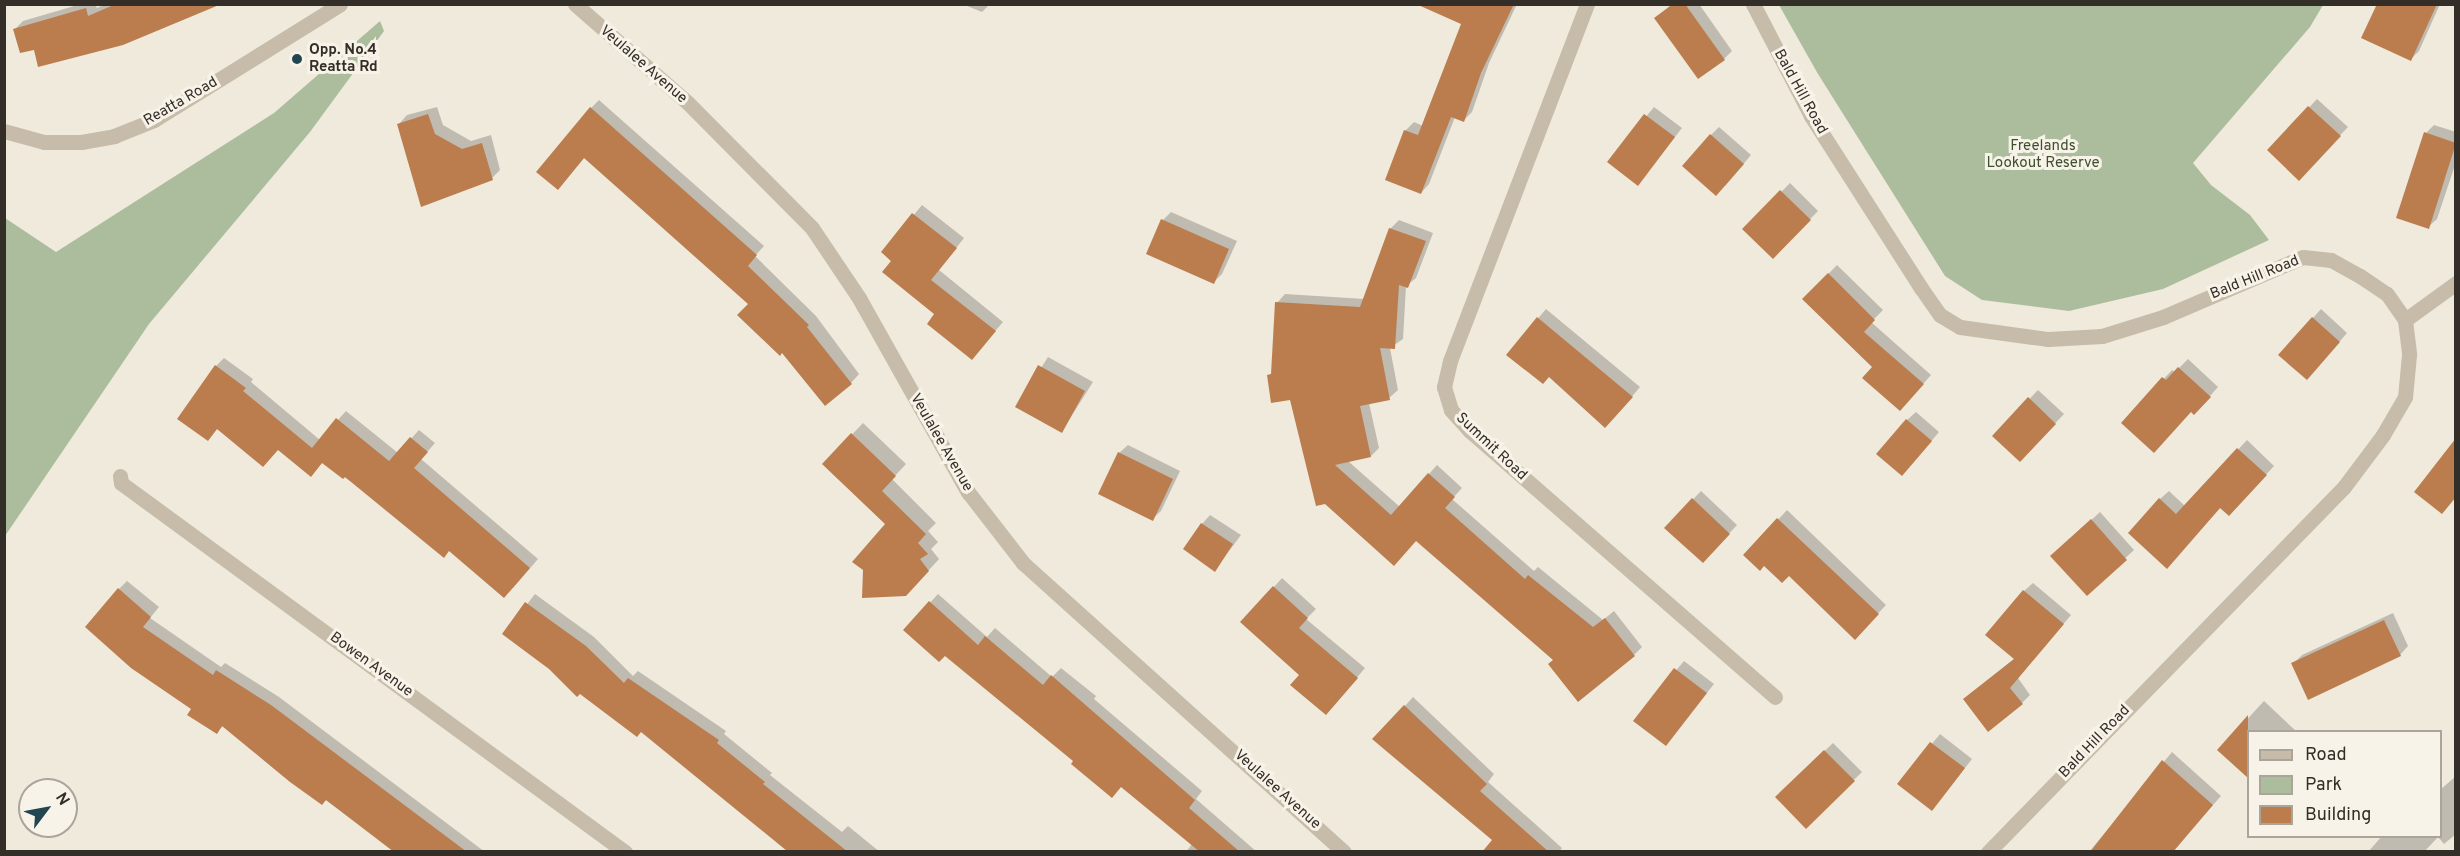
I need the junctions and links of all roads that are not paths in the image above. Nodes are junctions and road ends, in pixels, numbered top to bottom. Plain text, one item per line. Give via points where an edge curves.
1 (340, 4) edge
2 (575, 4) edge
3 (1587, 4) edge
4 (1753, 4) edge
5 (4, 131) edge
6 (2456, 283) edge
7 (2405, 320) junction
8 (120, 476) dead end
9 (1774, 697) dead end
10 (625, 852) edge
11 (1344, 852) edge
12 (1988, 852) edge

1 - 5 street, Reatta Road via 154,120 114,136 81,142 44,142
2 - 11 street, Veulalee Avenue via 688,104 812,228 859,298 968,492 1023,563
3 - 9 street, Summit Road via 1450,361 1444,387 1451,410 1468,430
4 - 7 street, Bald Hill Road via 1811,116 1921,288 1940,315 1960,327 2048,339 2102,336 2163,317 2303,257 2331,261 2360,276 2386,294
6 - 7 street
7 - 12 street, Bald Hill Road via 2409,355 2405,397 2383,435 2344,487
8 - 10 street, Bowen Avenue via 131,490

